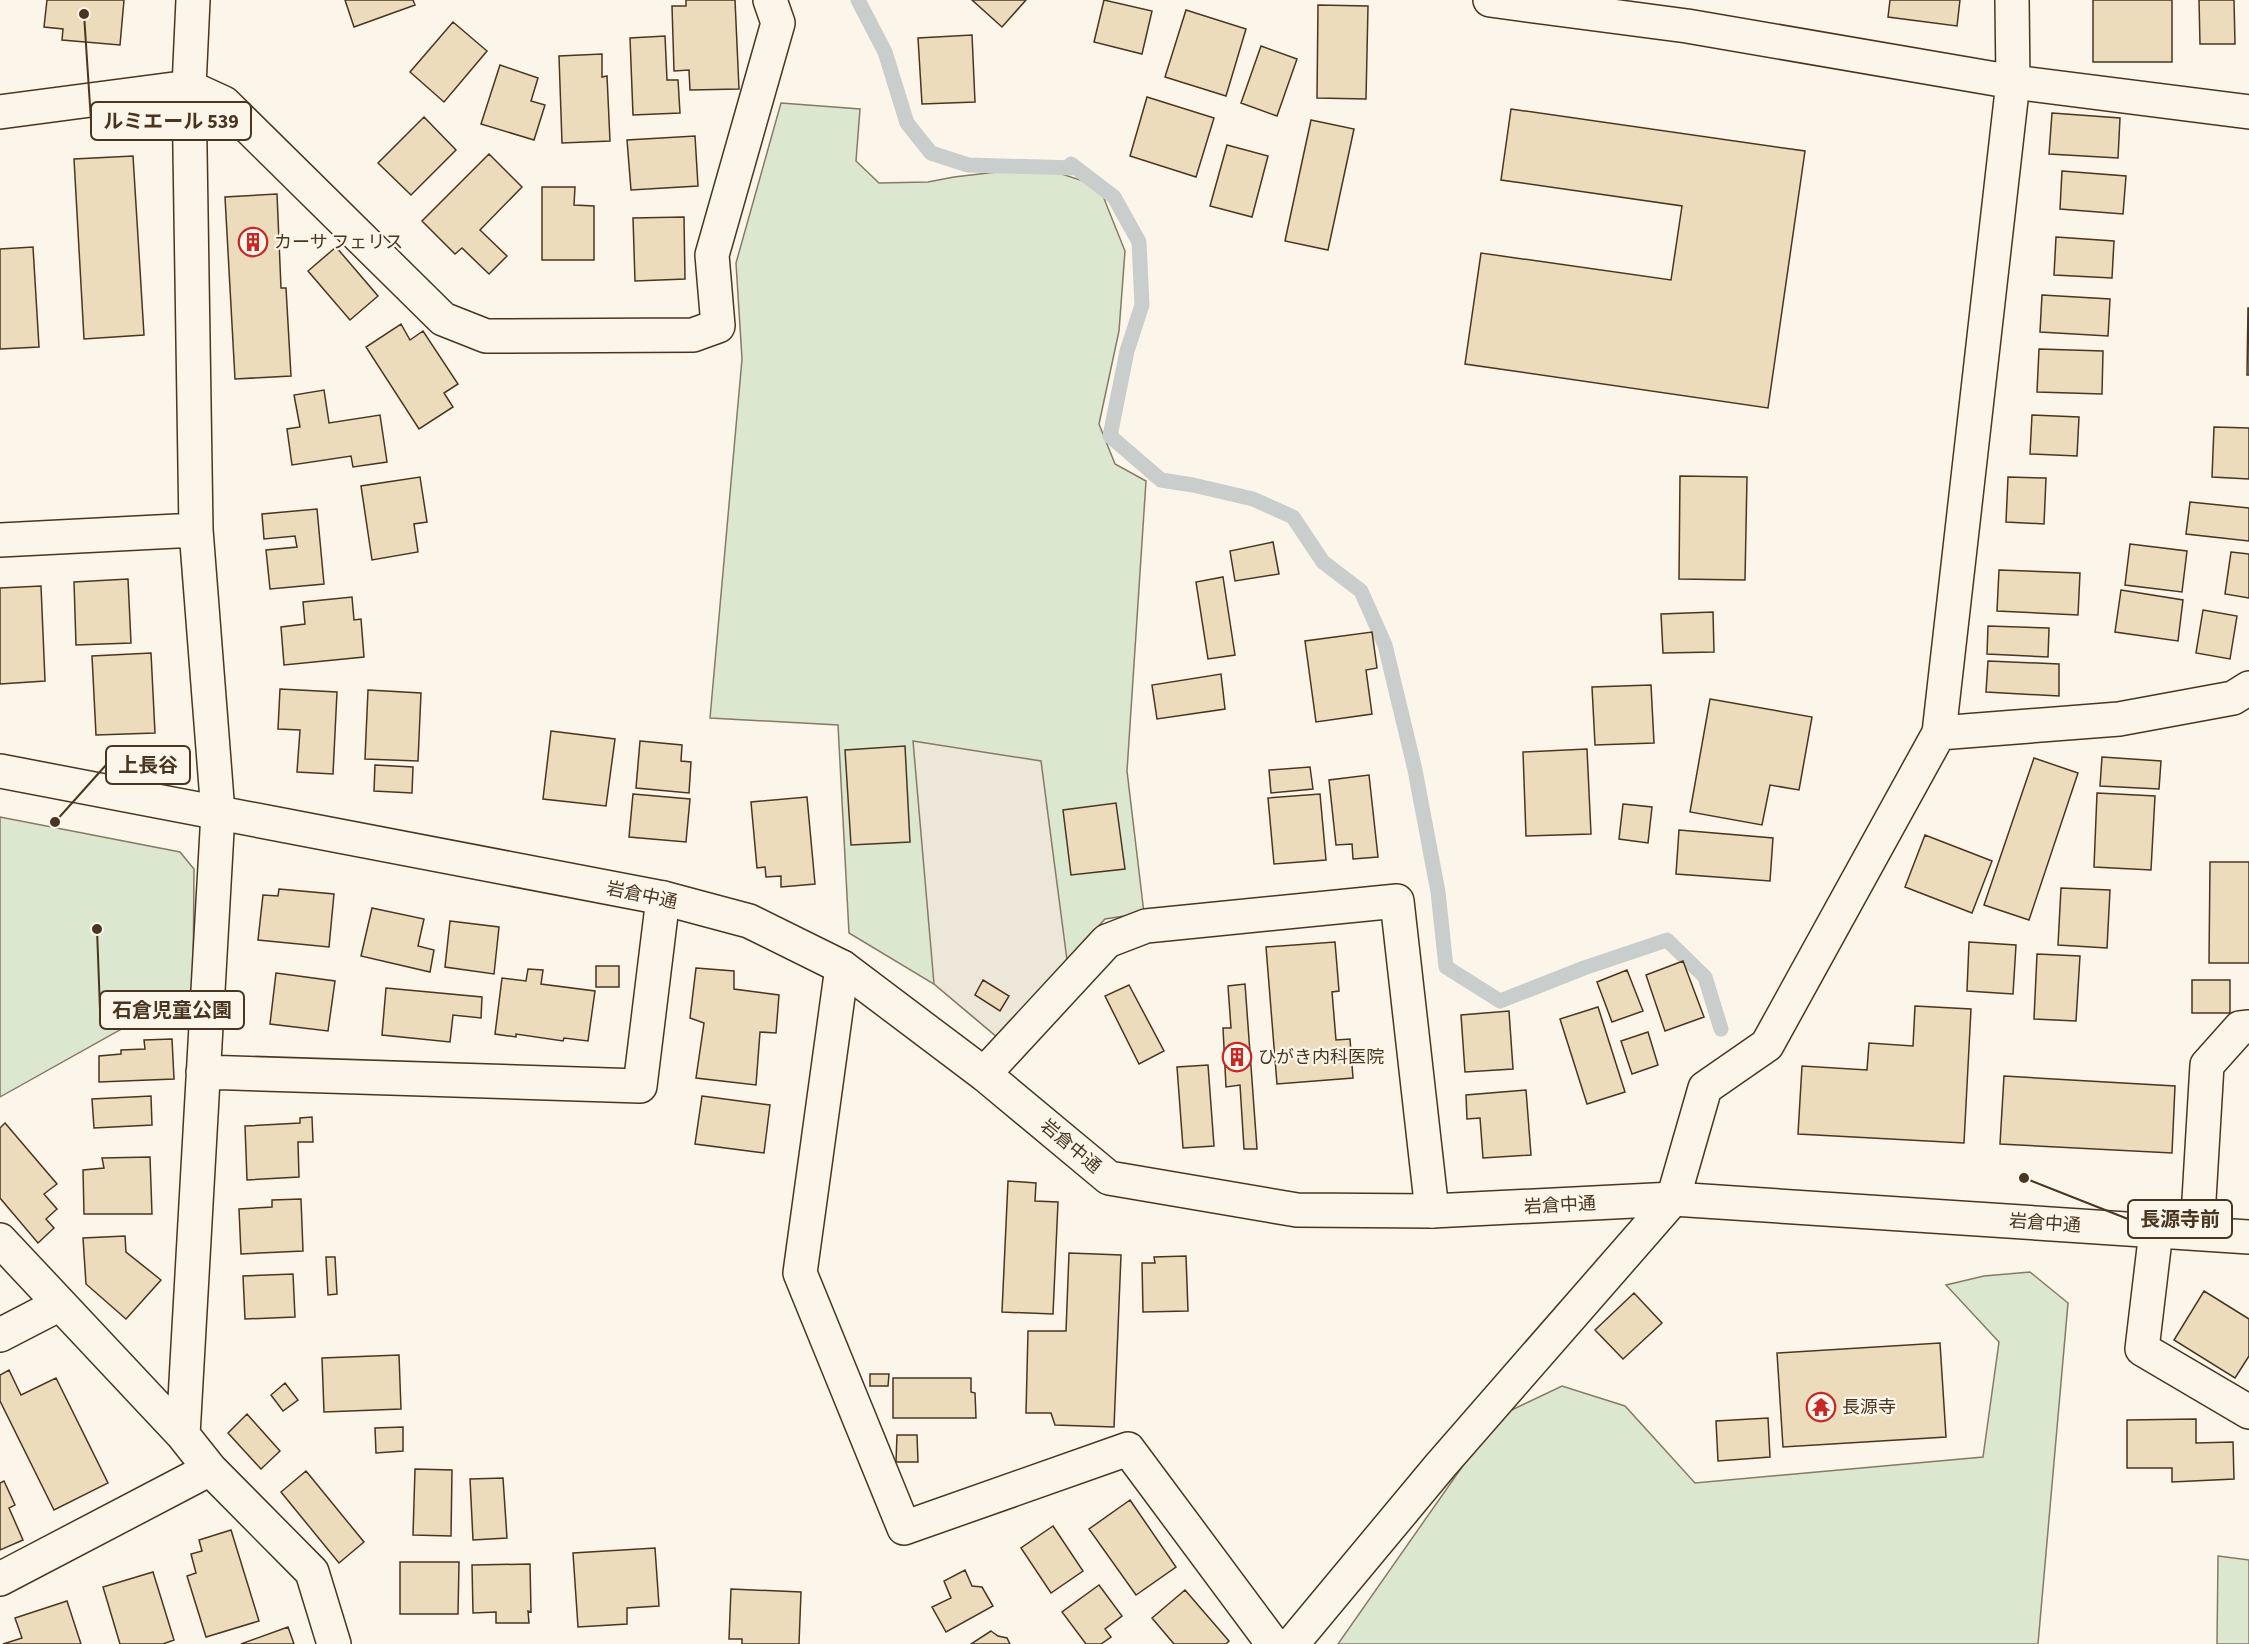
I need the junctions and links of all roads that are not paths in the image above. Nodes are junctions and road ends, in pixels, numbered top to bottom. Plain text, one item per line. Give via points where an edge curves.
1 (194, 0) edge
2 (770, 0) edge
3 (1490, 0) edge
4 (2012, 0) edge
5 (1686, 13) edge
6 (2013, 82) junction
7 (189, 87) junction
8 (0, 112) edge
9 (2249, 112) edge
10 (196, 530) junction
11 (0, 540) edge
12 (2249, 688) edge
13 (1939, 733) junction
14 (0, 771) edge
15 (218, 813) junction
16 (663, 898) junction
17 (842, 967) junction
18 (2249, 1027) edge
19 (203, 1072) junction
20 (984, 1074) junction
21 (1673, 1199) junction
22 (1432, 1211) junction
23 (2156, 1231) junction
24 (2197, 1233) junction
25 (2249, 1237) edge
26 (0, 1240) edge
27 (60, 1304) junction
28 (0, 1335) edge
29 (2249, 1412) edge
30 (183, 1435) junction
31 (210, 1469) junction
32 (0, 1579) edge
33 (334, 1644) edge
34 (1273, 1644) edge
35 (1292, 1644) edge

1 - 7 street
2 - 7 street via 778,23 712,255 718,326 693,335 486,336 443,319 225,103
3 - 5 street
4 - 6 street
5 - 6 street
6 - 9 street
6 - 13 street
7 - 8 street
7 - 10 street
10 - 11 street
10 - 15 street
12 - 13 street via 2233,698 2119,719
13 - 21 street via 1767,1045 1705,1088
14 - 15 street, 岩倉中通
15 - 16 street, 岩倉中通
15 - 19 street
16 - 17 street, 岩倉中通 via 749,921
16 - 19 street via 640,1086
17 - 20 street, 岩倉中通
17 - 34 street via 800,1273 904,1528 1128,1449
18 - 24 street via 2240,1028 2207,1065
19 - 30 street
20 - 22 street, 岩倉中通 via 1109,1178 1297,1210
20 - 22 street via 1107,941 1146,926 1397,901
21 - 22 street, 岩倉中通
21 - 23 street, 岩倉中通
21 - 35 street via 1440,1466
23 - 24 street, 岩倉中通
23 - 29 street via 2142,1349
24 - 25 street, 岩倉中通
26 - 27 street
27 - 28 street
27 - 30 street
30 - 31 street
31 - 32 street
31 - 33 street via 312,1572

